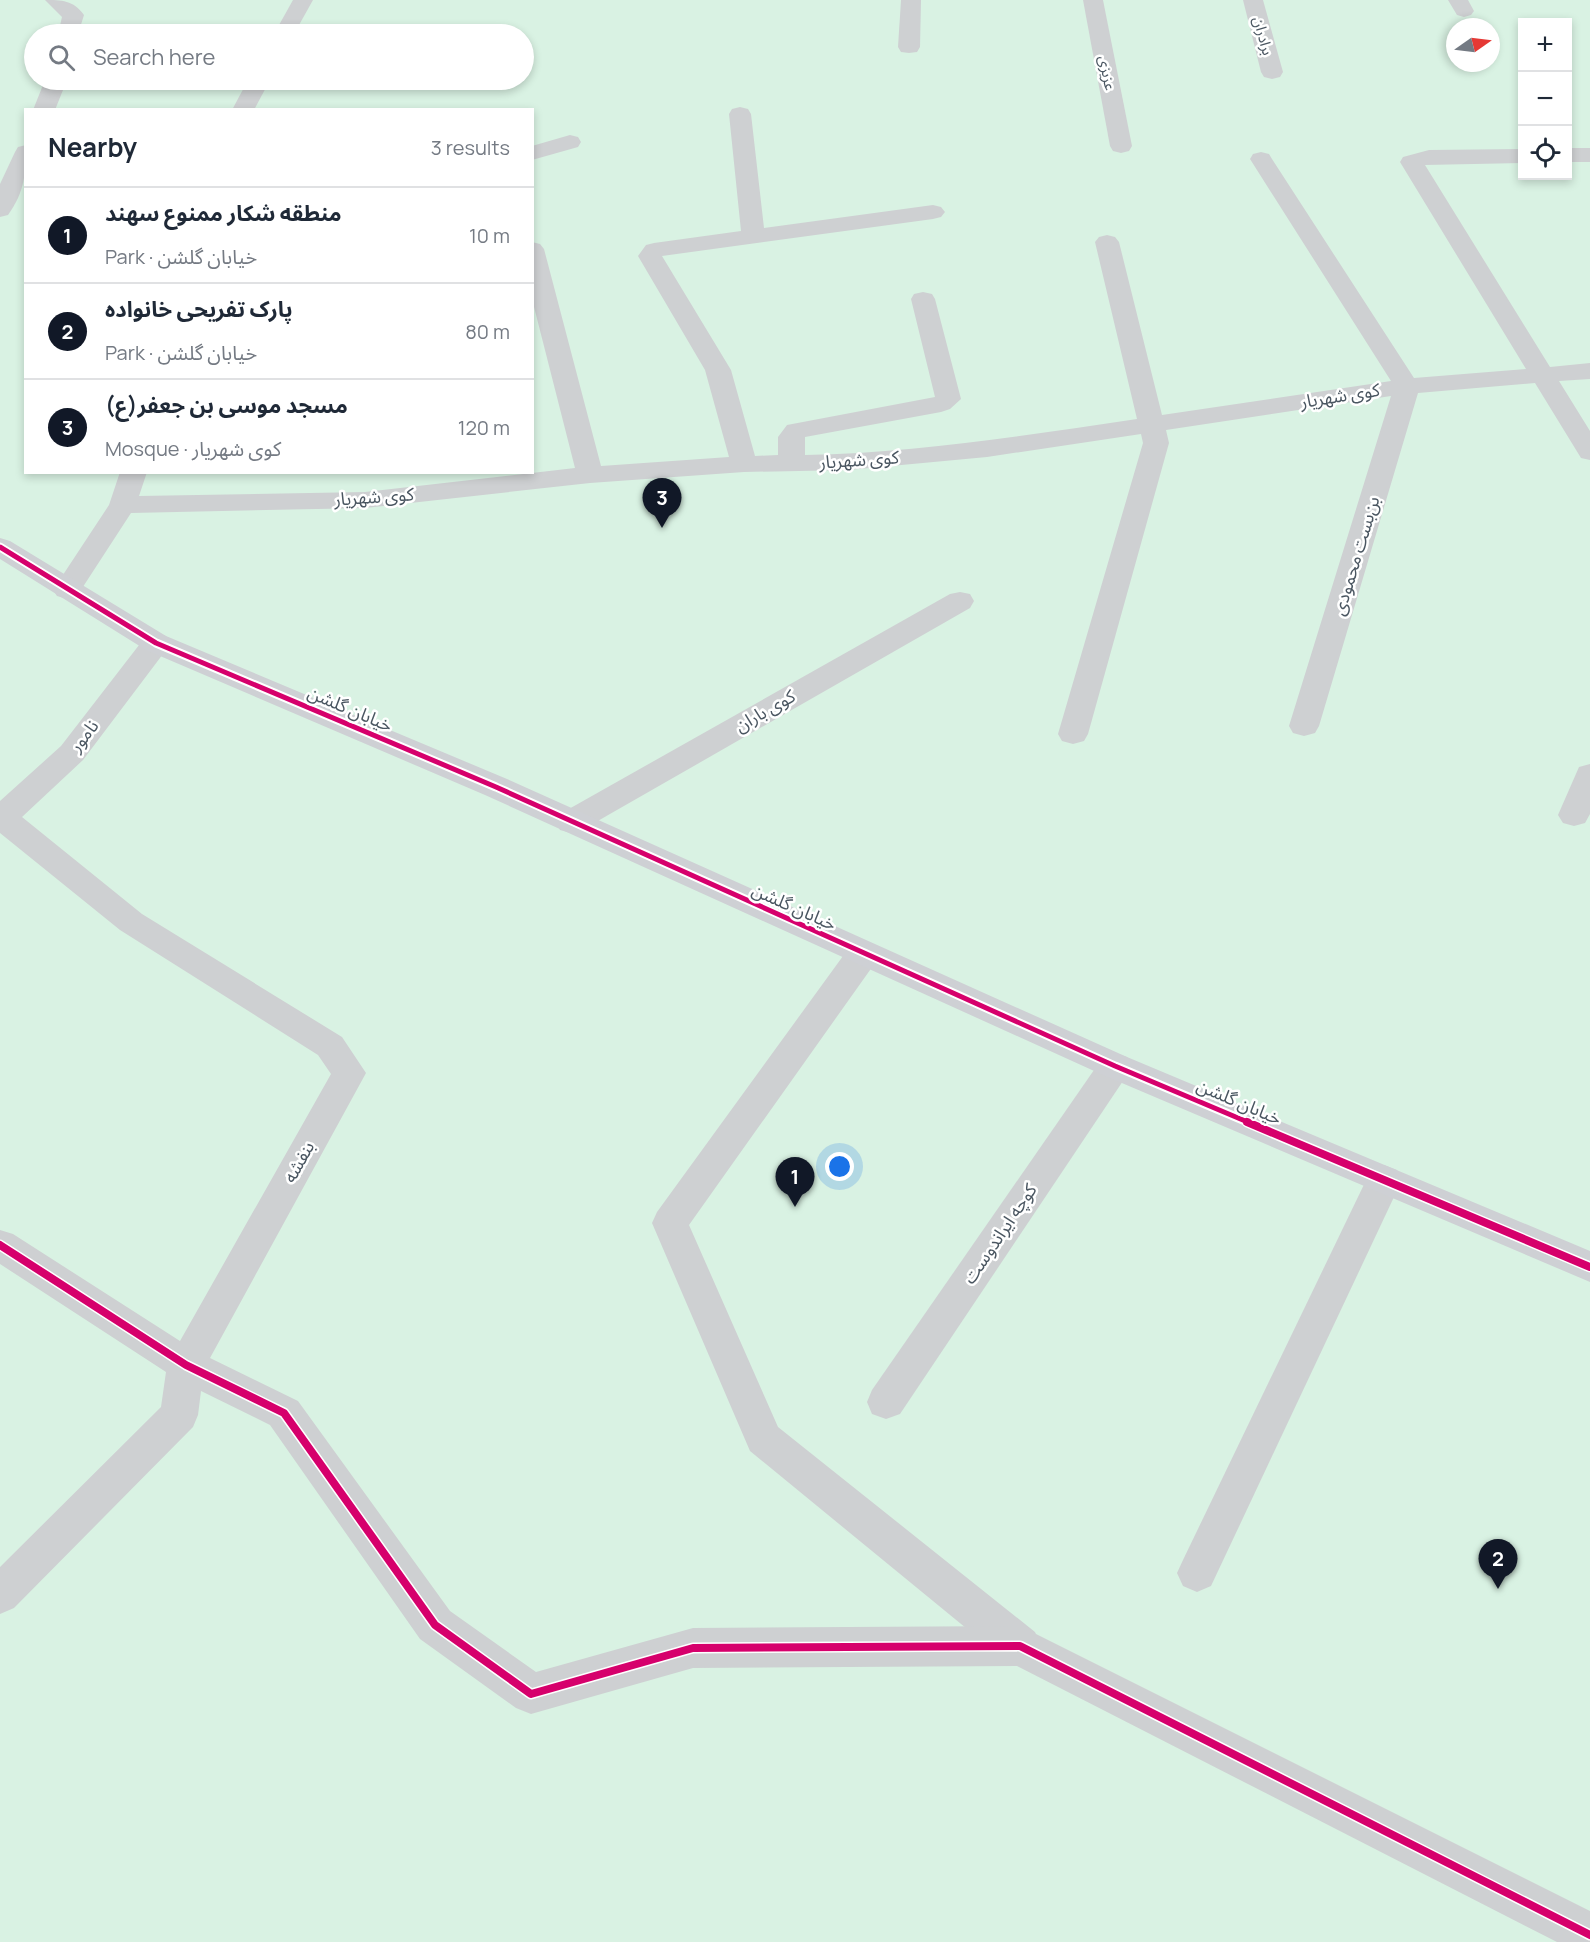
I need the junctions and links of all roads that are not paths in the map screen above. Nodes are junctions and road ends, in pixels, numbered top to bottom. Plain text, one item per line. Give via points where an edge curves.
1 (55, 0) edge
2 (303, 0) edge
3 (911, 0) edge
4 (1093, 0) edge
5 (1253, 0) edge
6 (71, 24) edge
7 (290, 24) edge
8 (909, 48) dead end
9 (1272, 72) dead end
10 (52, 90) edge
11 (254, 90) edge
12 (45, 108) edge
13 (244, 108) edge
14 (740, 114) dead end
15 (570, 142) dead end
16 (1121, 146) dead end
17 (534, 152) edge
18 (1572, 155) edge
19 (1590, 155) edge
20 (24, 156) edge
21 (1518, 156) edge
22 (1261, 159) dead end
23 (0, 210) edge
24 (933, 212) dead end
25 (753, 236) junction
26 (1107, 243) dead end
27 (534, 257) edge
28 (923, 299) dead end
29 (1590, 371) edge
30 (1543, 375) junction
31 (1407, 386) junction
32 (1153, 424) junction
33 (1590, 452) edge
34 (792, 463) junction
35 (744, 464) junction
36 (133, 474) edge
37 (590, 475) junction
38 (123, 505) junction
39 (0, 547) edge
40 (67, 590) junction
41 (960, 601) dead end
42 (156, 643) junction
43 (1304, 726) dead end
44 (1073, 734) dead end
45 (1590, 776) edge
46 (1574, 815) dead end
47 (1, 818) edge
48 (571, 822) junction
49 (863, 954) junction
50 (1115, 1066) junction
51 (1384, 1180) junction
52 (0, 1245) edge
53 (1590, 1267) edge
54 (186, 1365) junction
55 (886, 1402) dead end
56 (1197, 1573) dead end
57 (0, 1595) edge
58 (1020, 1646) junction
59 (1590, 1935) edge

1 - 6 street via 73,15
2 - 7 street
3 - 8 street
4 - 16 street, عزیزی
5 - 9 street, برادران
10 - 12 street
11 - 13 street
14 - 25 street
15 - 17 street
18 - 19 street
20 - 23 street
21 - 30 street via 1429,157 1410,162
22 - 31 street
24 - 25 street
25 - 35 street via 654,250 650,256 718,370
26 - 32 street
27 - 37 street
28 - 34 street via 948,399 941,404 796,431 791,437
29 - 30 street, کوی شهریار
30 - 31 street, کوی شهریار
30 - 33 street
31 - 32 street, کوی شهریار
31 - 43 street, بن‌بست محمودی
32 - 34 street, کوی شهریار via 987,449 848,462
32 - 44 street via 1156,443
34 - 35 street, کوی شهریار
35 - 37 street, کوی شهریار
36 - 38 street
37 - 38 street, کوی شهریار via 365,500
38 - 40 street
39 - 40 street, خیابان گلشن
40 - 42 street, خیابان گلشن
41 - 48 street, کوی باران
42 - 47 street, نامور via 72,753
42 - 48 street, خیابان گلشن
45 - 46 street
47 - 54 street, بنفشه via 131,922 330,1046 349,1073
48 - 49 street, خیابان گلشن
49 - 50 street, خیابان گلشن
49 - 58 street via 670,1223 764,1438
50 - 51 street, خیابان گلشن
50 - 55 street, کوچه ایراندوست
51 - 53 street, خیابان گلشن
51 - 56 street
52 - 54 street
54 - 57 street, بنفشه via 179,1415
54 - 58 street via 284,1413 435,1625 531,1694 693,1648
58 - 59 street

